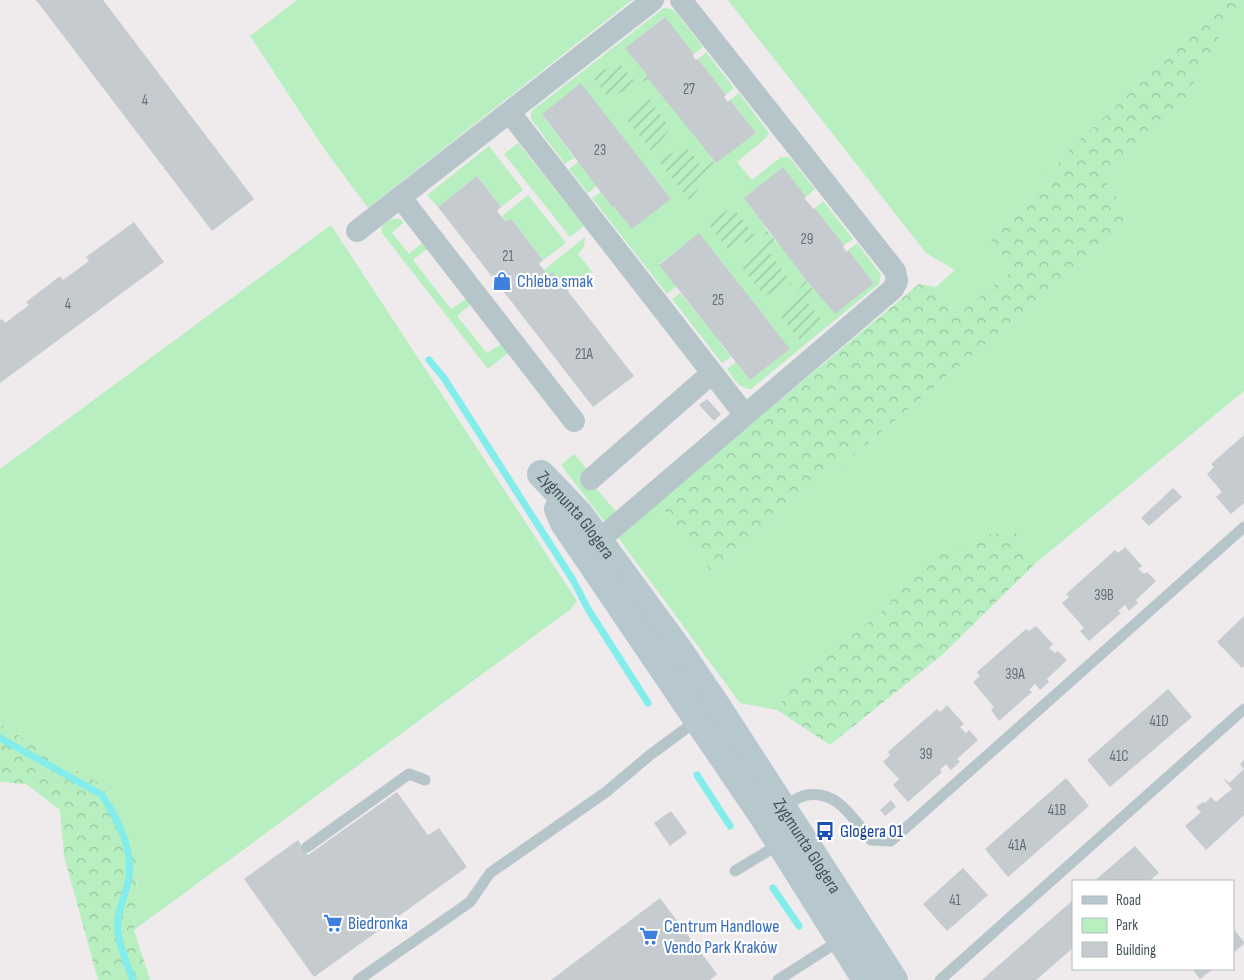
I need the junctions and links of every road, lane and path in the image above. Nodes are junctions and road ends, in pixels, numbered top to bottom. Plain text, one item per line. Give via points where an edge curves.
1 (653, 0) edge
2 (681, 0) edge
3 (510, 113) junction
4 (401, 198) junction
5 (357, 231) dead end
6 (712, 373) junction
7 (745, 415) junction
8 (574, 422) dead end
9 (591, 479) dead end
10 (1244, 528) edge
11 (599, 540) junction
12 (1244, 709) edge
13 (707, 713) junction
14 (425, 780) dead end
15 (773, 813) junction
16 (789, 838) junction
17 (307, 847) dead end
18 (735, 871) dead end
19 (850, 934) junction
20 (358, 980) edge
21 (778, 980) edge
22 (866, 980) edge
23 (894, 980) edge
24 (940, 980) edge

1 - 3 street
2 - 7 street via 897,276 893,289
3 - 4 street
3 - 6 street
4 - 5 street
4 - 8 street
6 - 7 street
6 - 9 street
7 - 11 street
10 - 15 lane via 891,841 870,840 842,804 825,794 806,795
11 - 13 street, Zygmunta Glogera
11 - 13 street, Zygmunta Glogera via 541,474 564,523
12 - 24 lane
13 - 15 street, Zygmunta Glogera
13 - 20 lane via 606,792 490,873 470,902
14 - 17 lane via 409,774
15 - 16 street, Zygmunta Glogera
16 - 18 lane
16 - 19 street, Zygmunta Glogera
19 - 21 lane
19 - 22 street, Zygmunta Glogera
19 - 23 street, Zygmunta Glogera

